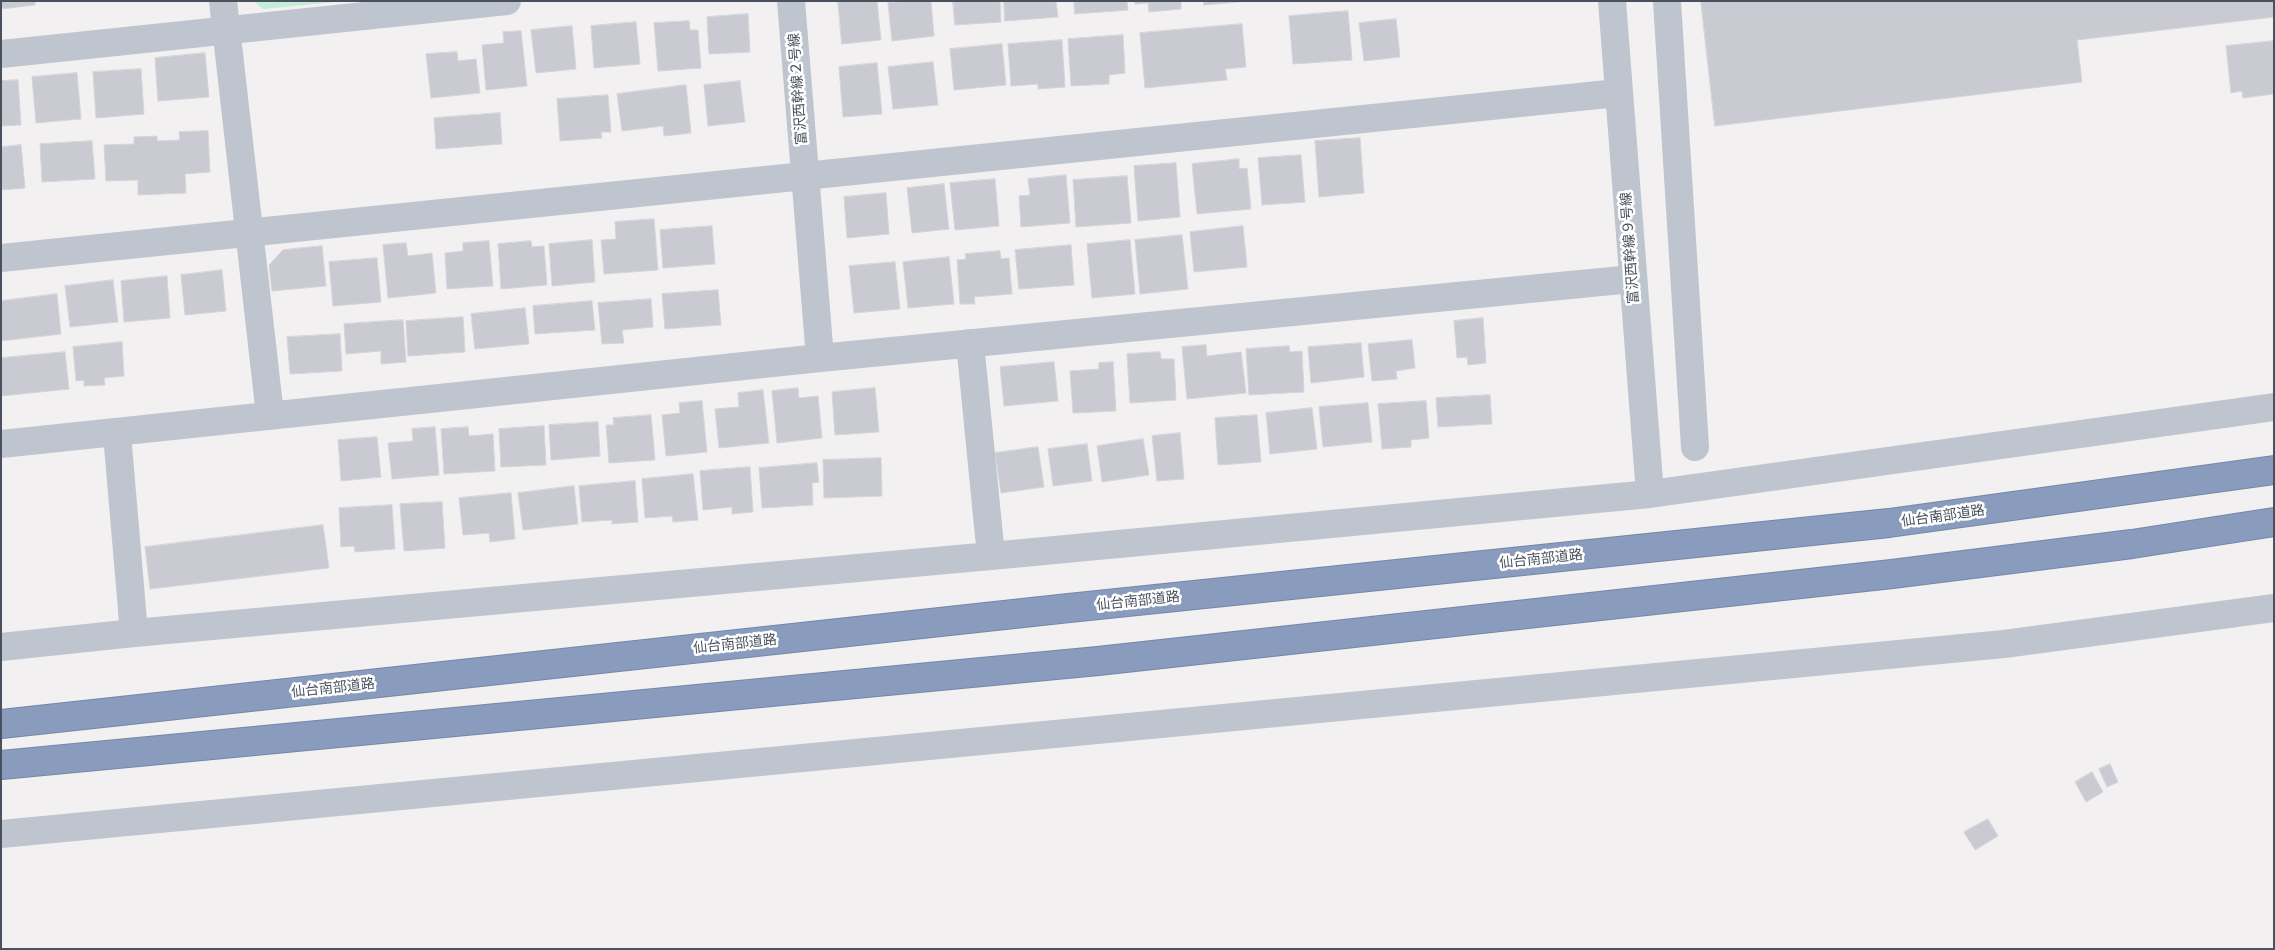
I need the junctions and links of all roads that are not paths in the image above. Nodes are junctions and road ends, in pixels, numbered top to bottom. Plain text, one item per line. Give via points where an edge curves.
1 (222, 1) edge
2 (507, 1) edge
3 (791, 1) edge
4 (1612, 1) edge
5 (1667, 1) edge
6 (226, 31) junction
7 (1, 54) edge
8 (1618, 92) junction
9 (805, 177) junction
10 (249, 233) junction
11 (1, 258) edge
12 (1632, 278) junction
13 (970, 343) junction
14 (820, 358) junction
15 (2274, 407) edge
16 (270, 415) junction
17 (117, 434) junction
18 (1, 444) edge
19 (1695, 447) dead end
20 (2274, 470) edge
21 (1650, 494) junction
22 (2274, 522) edge
23 (991, 556) junction
24 (2274, 608) edge
25 (134, 633) junction
26 (1, 647) edge
27 (1, 724) edge
28 (1, 765) edge
29 (1, 834) edge

1 - 6 street
2 - 6 street
3 - 9 street, 富沢西幹線２号線
4 - 8 street, 富沢西幹線９号線
5 - 19 street
6 - 7 street
6 - 10 street
8 - 9 street
8 - 12 street, 富沢西幹線９号線
9 - 10 street
9 - 14 street, 富沢西幹線２号線
10 - 11 street
10 - 16 street
12 - 13 street
12 - 21 street, 富沢西幹線９号線
13 - 14 street
13 - 23 street
14 - 16 street
15 - 21 street
16 - 17 street
17 - 18 street
17 - 25 street
20 - 27 highway, 仙台南部道路 via 1889,523
21 - 23 street
22 - 28 highway via 2132,544 1892,574 1117,659
23 - 25 street
24 - 29 street via 2004,644
25 - 26 street

